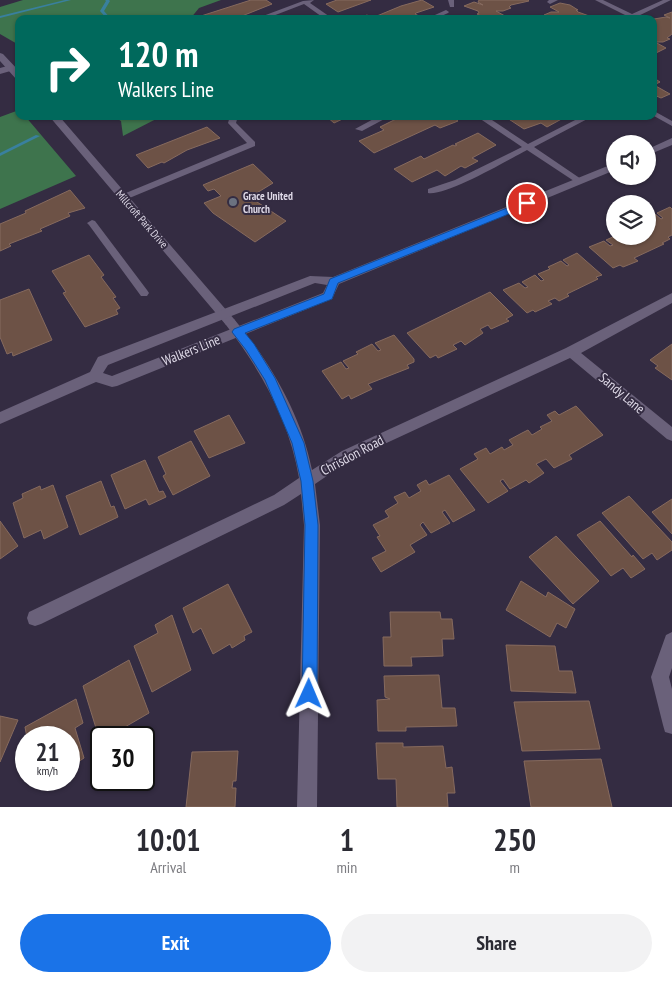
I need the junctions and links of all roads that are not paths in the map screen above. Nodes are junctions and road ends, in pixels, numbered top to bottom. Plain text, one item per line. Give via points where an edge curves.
1 (598, 0) edge
2 (668, 0) edge
3 (308, 1) edge
4 (446, 12) dead end
5 (269, 15) edge
6 (325, 15) edge
7 (439, 15) edge
8 (625, 15) edge
9 (634, 15) edge
10 (0, 56) edge
11 (11, 68) junction
12 (0, 71) edge
13 (15, 72) edge
14 (657, 115) edge
15 (57, 120) edge
16 (233, 120) edge
17 (378, 120) edge
18 (486, 120) edge
19 (582, 120) edge
20 (672, 124) edge
21 (359, 129) dead end
22 (672, 141) edge
23 (530, 148) junction
24 (656, 148) edge
25 (606, 170) edge
26 (580, 182) junction
27 (431, 191) dead end
28 (124, 197) junction
29 (92, 223) dead end
30 (334, 281) junction
31 (144, 293) dead end
32 (672, 297) edge
33 (230, 323) junction
34 (571, 352) junction
35 (95, 376) junction
36 (0, 418) edge
37 (672, 435) edge
38 (307, 481) junction
39 (35, 618) dead end
40 (672, 641) edge
41 (672, 725) edge
42 (307, 807) edge

1 - 8 lane
2 - 9 lane
3 - 5 lane
3 - 6 lane
4 - 7 lane
10 - 11 street
11 - 12 street
11 - 13 street
14 - 20 lane
15 - 28 street, Millcroft Park Drive
16 - 28 lane via 232,123 252,144
17 - 21 lane
18 - 23 lane
19 - 23 lane
22 - 24 street
23 - 26 lane
23 - 27 lane via 458,182
25 - 26 street, Walkers Line
26 - 30 street, Walkers Line
28 - 33 street, Millcroft Park Drive
29 - 31 lane
30 - 33 street, Walkers Line via 314,278
30 - 33 street, Walkers Line via 328,296
32 - 34 street, Chrisdon Road
33 - 35 street, Walkers Line via 103,361
33 - 35 street, Walkers Line via 112,382
33 - 38 street, Millcroft Park Drive via 270,378 298,443
34 - 37 street, Sandy Lane
34 - 38 street, Chrisdon Road via 347,455
35 - 36 street, Walkers Line
38 - 39 street, Chrisdon Road via 279,500
38 - 42 street, Millcroft Park Drive via 312,525
40 - 41 street via 660,677

